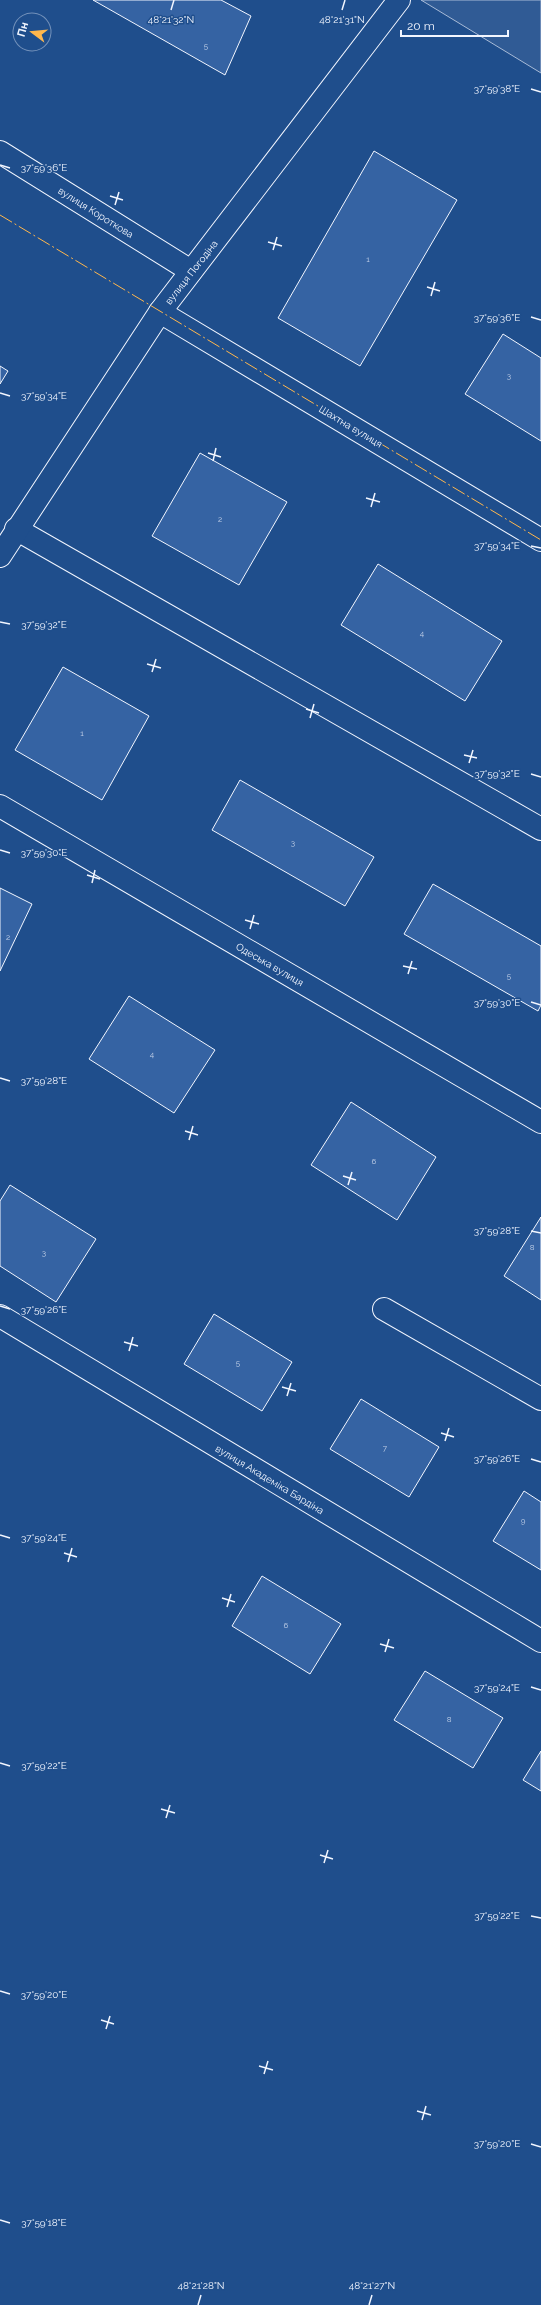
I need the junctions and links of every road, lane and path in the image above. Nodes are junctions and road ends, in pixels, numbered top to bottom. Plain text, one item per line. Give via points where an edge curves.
1 (398, 0) edge
2 (0, 152) edge
3 (191, 271) junction
4 (160, 312) junction
5 (16, 530) junction
6 (541, 540) edge
7 (0, 556) edge
8 (0, 806) edge
9 (541, 829) edge
10 (541, 1122) edge
11 (384, 1309) dead end
12 (0, 1316) edge
13 (541, 1399) edge
14 (541, 1641) edge

1 - 3 street, вулиця Погодіна
2 - 3 street, вулиця Короткова
3 - 4 street, вулиця Погодіна
4 - 5 street, вулиця Погодіна
4 - 6 street, Шахтна вулиця
5 - 7 street, вулиця Погодіна
5 - 9 street
8 - 10 street, Одеська вулиця
11 - 13 street
12 - 14 street, вулиця Академіка Бардіна

